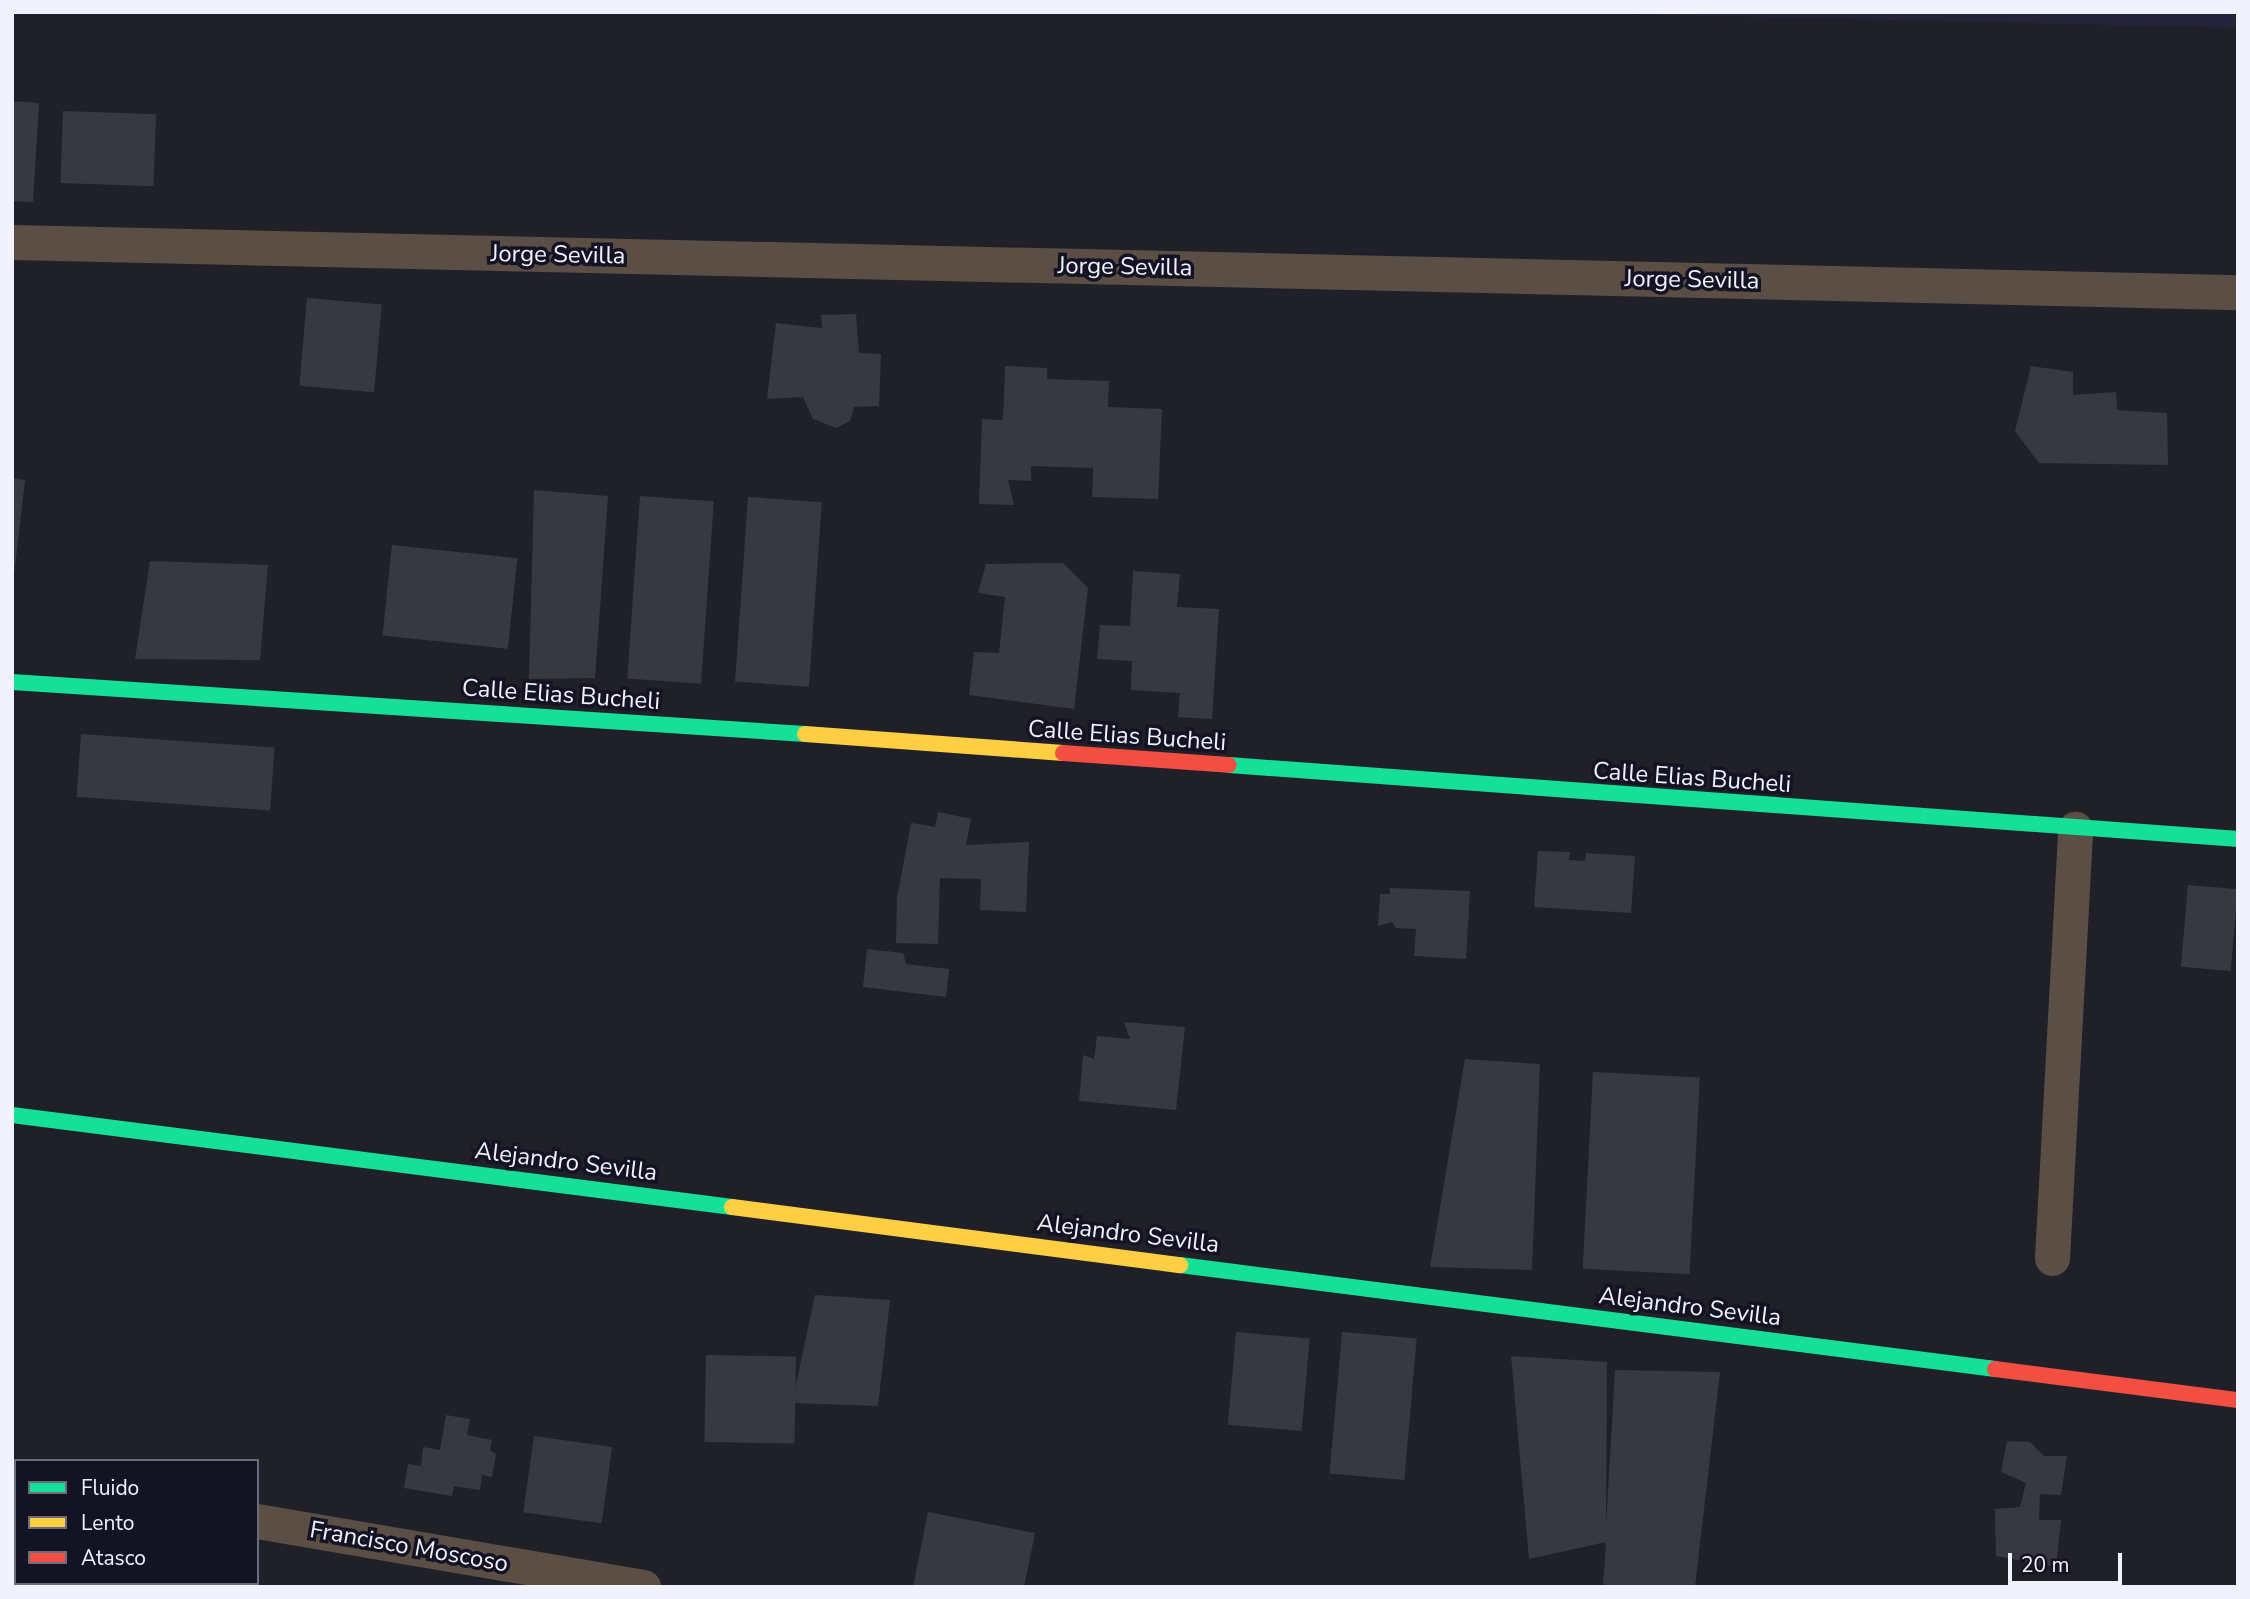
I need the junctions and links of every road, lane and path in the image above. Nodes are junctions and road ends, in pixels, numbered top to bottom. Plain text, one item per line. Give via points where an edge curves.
1 (12, 243) edge
2 (2238, 292) edge
3 (12, 682) edge
4 (2075, 829) junction
5 (2238, 839) edge
6 (12, 1115) edge
7 (2052, 1258) dead end
8 (2238, 1400) edge
9 (259, 1521) edge
10 (643, 1587) edge

1 - 2 street, Jorge Sevilla
3 - 4 street, Calle Elias Bucheli via 609,720
4 - 5 street, Calle Elias Bucheli
4 - 7 street
6 - 8 street, Alejandro Sevilla
9 - 10 street, Francisco Moscoso

